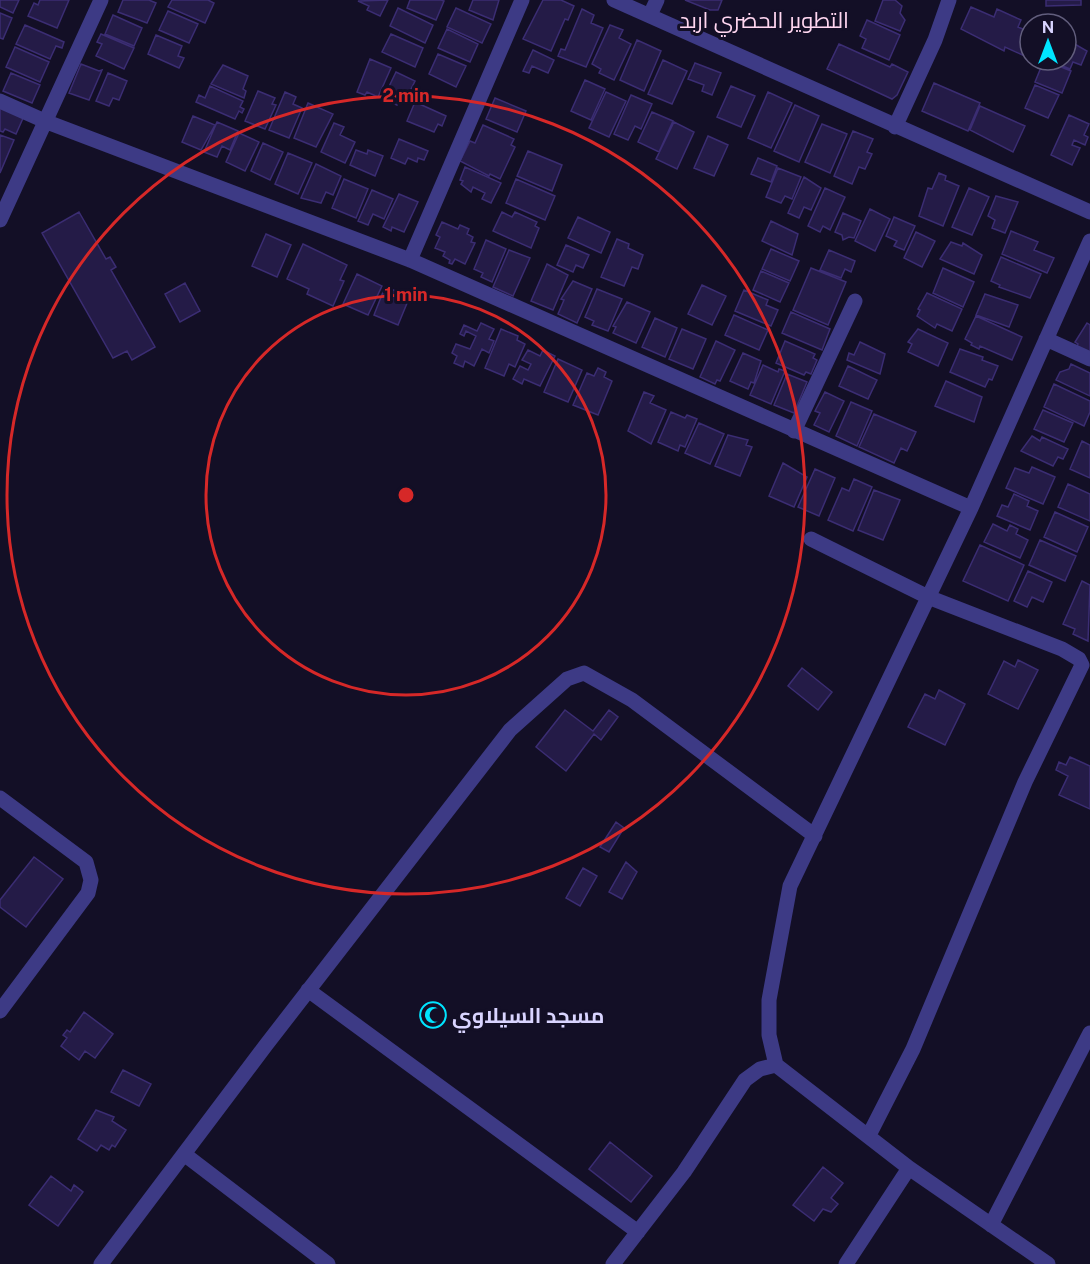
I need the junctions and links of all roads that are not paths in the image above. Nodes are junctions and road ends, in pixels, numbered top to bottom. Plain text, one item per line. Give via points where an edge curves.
1 (100, 0) edge
2 (522, 0) edge
3 (614, 0) edge
4 (657, 0) edge
5 (949, 0) edge
6 (650, 15) junction
7 (0, 101) edge
8 (47, 122) junction
9 (895, 127) junction
10 (1090, 212) edge
11 (0, 220) edge
12 (1090, 241) edge
13 (410, 260) junction
14 (855, 301) dead end
15 (1046, 339) junction
16 (1090, 359) edge
17 (794, 431) junction
18 (971, 508) junction
19 (811, 539) dead end
20 (928, 597) junction
21 (1084, 662) edge
22 (0, 798) edge
23 (815, 836) junction
24 (308, 990) junction
25 (0, 1011) edge
26 (1090, 1033) edge
27 (776, 1065) junction
28 (869, 1135) junction
29 (184, 1154) junction
30 (909, 1168) junction
31 (991, 1225) junction
32 (638, 1232) junction
33 (101, 1264) edge
34 (328, 1264) edge
35 (613, 1264) edge
36 (846, 1264) edge
37 (1048, 1264) edge

1 - 8 street
2 - 13 street
3 - 6 street
4 - 6 street
5 - 9 street
6 - 9 street
7 - 8 street
8 - 11 street
8 - 13 street
9 - 10 street
12 - 15 street
13 - 17 street
14 - 17 street
15 - 16 street
15 - 18 street
17 - 18 street
18 - 20 street
19 - 20 street
20 - 21 street via 1062,649
20 - 23 street
21 - 28 street via 1025,782 913,1049
22 - 25 street via 86,862 91,880 88,893
23 - 24 street via 632,700 584,673 567,679 510,730
23 - 27 street via 790,886 779,935 769,1000 769,1035
24 - 29 street
24 - 32 street
26 - 31 street
27 - 28 street
27 - 32 street via 760,1069 745,1080 684,1172
28 - 30 street
29 - 33 street
29 - 34 street
30 - 31 street
30 - 36 street
31 - 37 street
32 - 35 street

